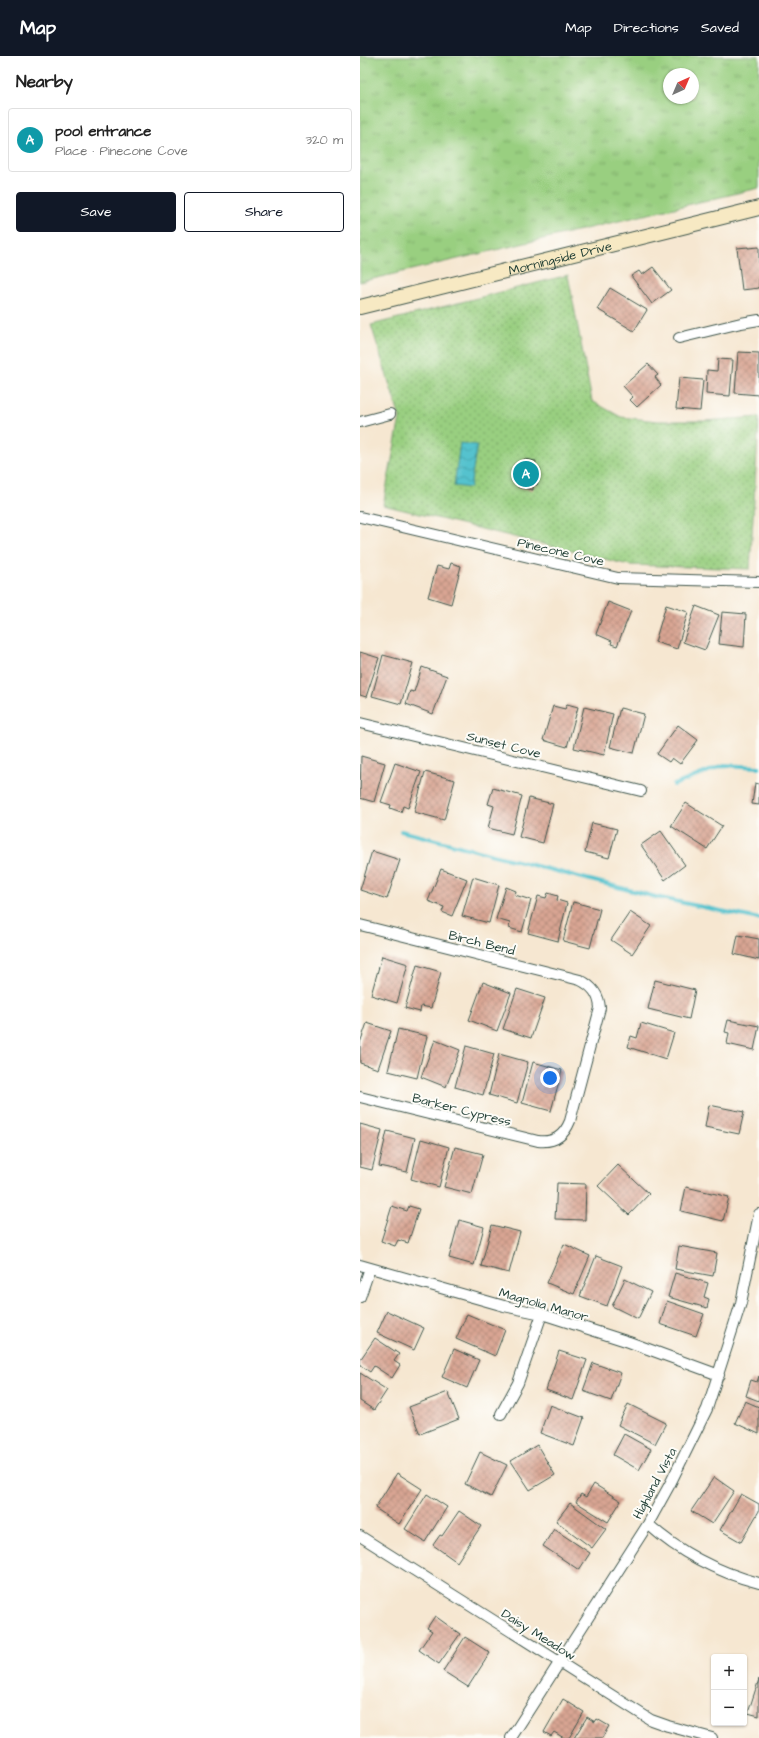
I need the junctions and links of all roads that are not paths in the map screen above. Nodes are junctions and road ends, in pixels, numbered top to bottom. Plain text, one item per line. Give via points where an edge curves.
1 (759, 208) edge
2 (360, 307) edge
3 (759, 320) edge
4 (679, 338) dead end
5 (390, 414) dead end
6 (360, 422) edge
7 (360, 517) edge
8 (759, 582) edge
9 (360, 723) edge
10 (641, 791) dead end
11 (360, 925) edge
12 (360, 1097) edge
13 (558, 1138) joint
14 (759, 1214) edge
15 (360, 1265) edge
16 (370, 1268) junction
17 (360, 1297) edge
18 (542, 1314) junction
19 (719, 1375) junction
20 (501, 1414) dead end
21 (648, 1524) junction
22 (360, 1536) edge
23 (759, 1583) edge
24 (560, 1663) junction
25 (511, 1738) edge
26 (712, 1738) edge

1 - 2 street, Morningside Drive
3 - 4 street
5 - 6 street
7 - 8 street, Pinecone Cove via 618,578
9 - 10 street, Sunset Cove
11 - 13 street, Birch Bend via 580,980 595,991 600,999 600,1008 570,1121 564,1133
12 - 13 street, Barker Cypress via 538,1141 546,1142
14 - 19 street, Highland Vista via 741,1303
15 - 16 street, Magnolia Manor
16 - 17 street
16 - 18 street, Magnolia Manor via 504,1306
18 - 19 street, Magnolia Manor
18 - 20 street via 518,1383
19 - 21 street, Highland Vista via 707,1410
21 - 23 street via 663,1538 690,1556 717,1570
21 - 24 street, Highland Vista
22 - 24 street, Daisy Meadow
24 - 25 street, Highland Vista
24 - 26 street, Daisy Meadow via 651,1720

